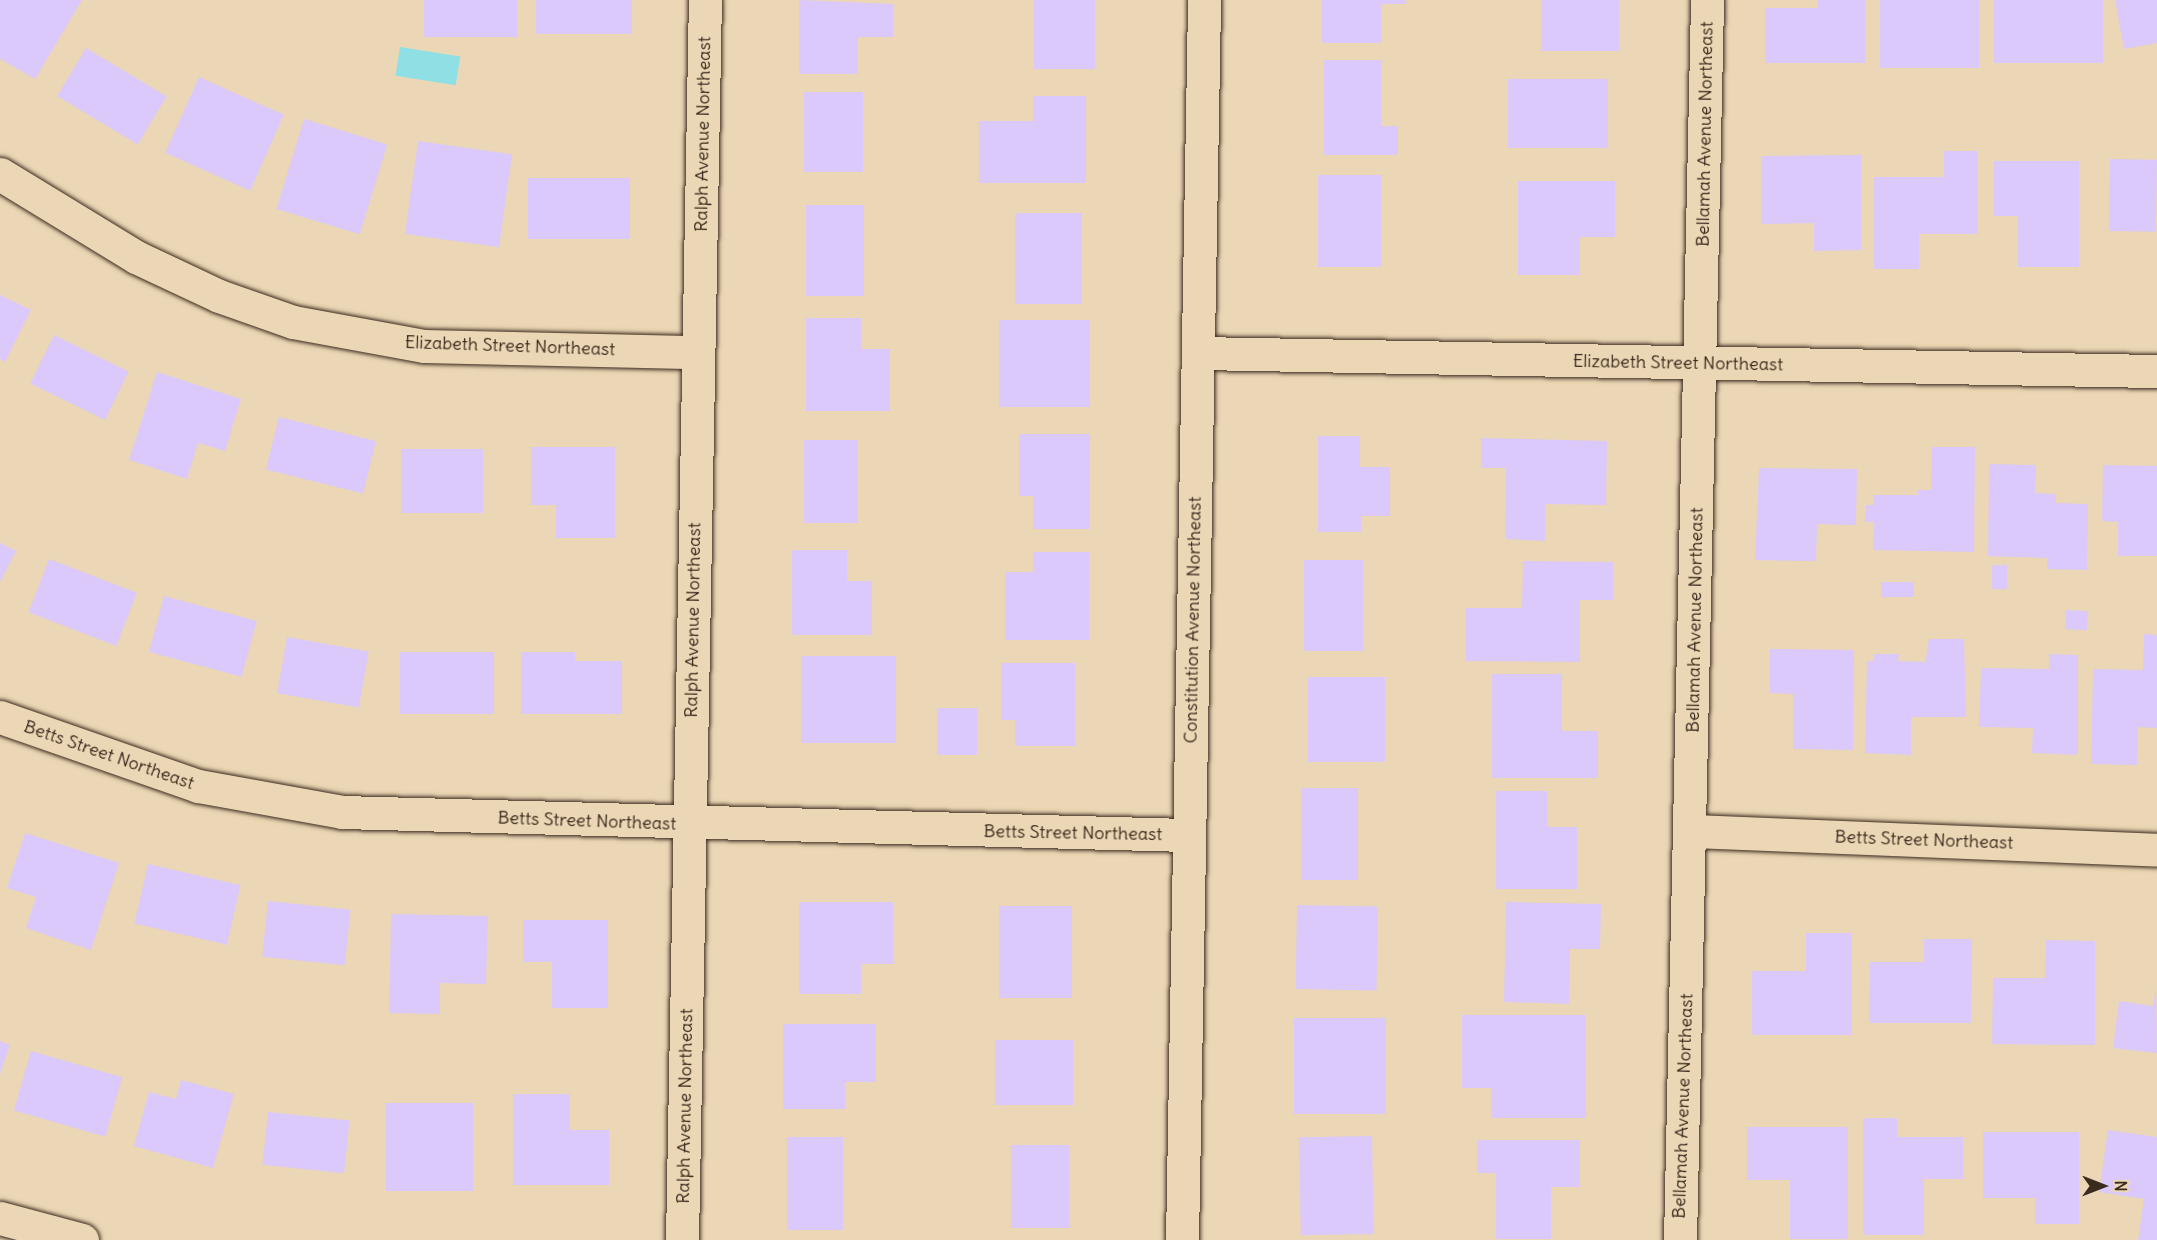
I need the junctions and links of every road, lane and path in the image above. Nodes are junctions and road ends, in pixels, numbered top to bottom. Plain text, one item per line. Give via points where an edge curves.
1 (705, 0) edge
2 (1204, 0) edge
3 (1707, 0) edge
4 (0, 174) edge
5 (698, 351) junction
6 (1199, 353) junction
7 (1700, 363) junction
8 (2157, 372) edge
9 (0, 717) edge
10 (690, 825) junction
11 (1691, 831) junction
12 (1188, 835) junction
13 (2157, 850) edge
14 (0, 1218) edge
15 (82, 1240) edge
16 (682, 1240) edge
17 (1182, 1240) edge
18 (1680, 1240) edge

1 - 5 street, Ralph Avenue Northeast
2 - 6 street, Constitution Avenue Northeast
3 - 7 street, Bellamah Avenue Northeast
4 - 5 street, Elizabeth Street Northeast via 136,257 219,296 292,322 424,346
5 - 10 street, Ralph Avenue Northeast
6 - 7 street, Elizabeth Street Northeast
6 - 12 street, Constitution Avenue Northeast
7 - 8 street, Elizabeth Street Northeast
7 - 11 street, Bellamah Avenue Northeast
9 - 10 street, Betts Street Northeast via 198,786 342,812
10 - 12 street, Betts Street Northeast
10 - 16 street, Ralph Avenue Northeast
11 - 13 street, Betts Street Northeast
11 - 18 street, Bellamah Avenue Northeast
12 - 17 street, Constitution Avenue Northeast
14 - 15 street

